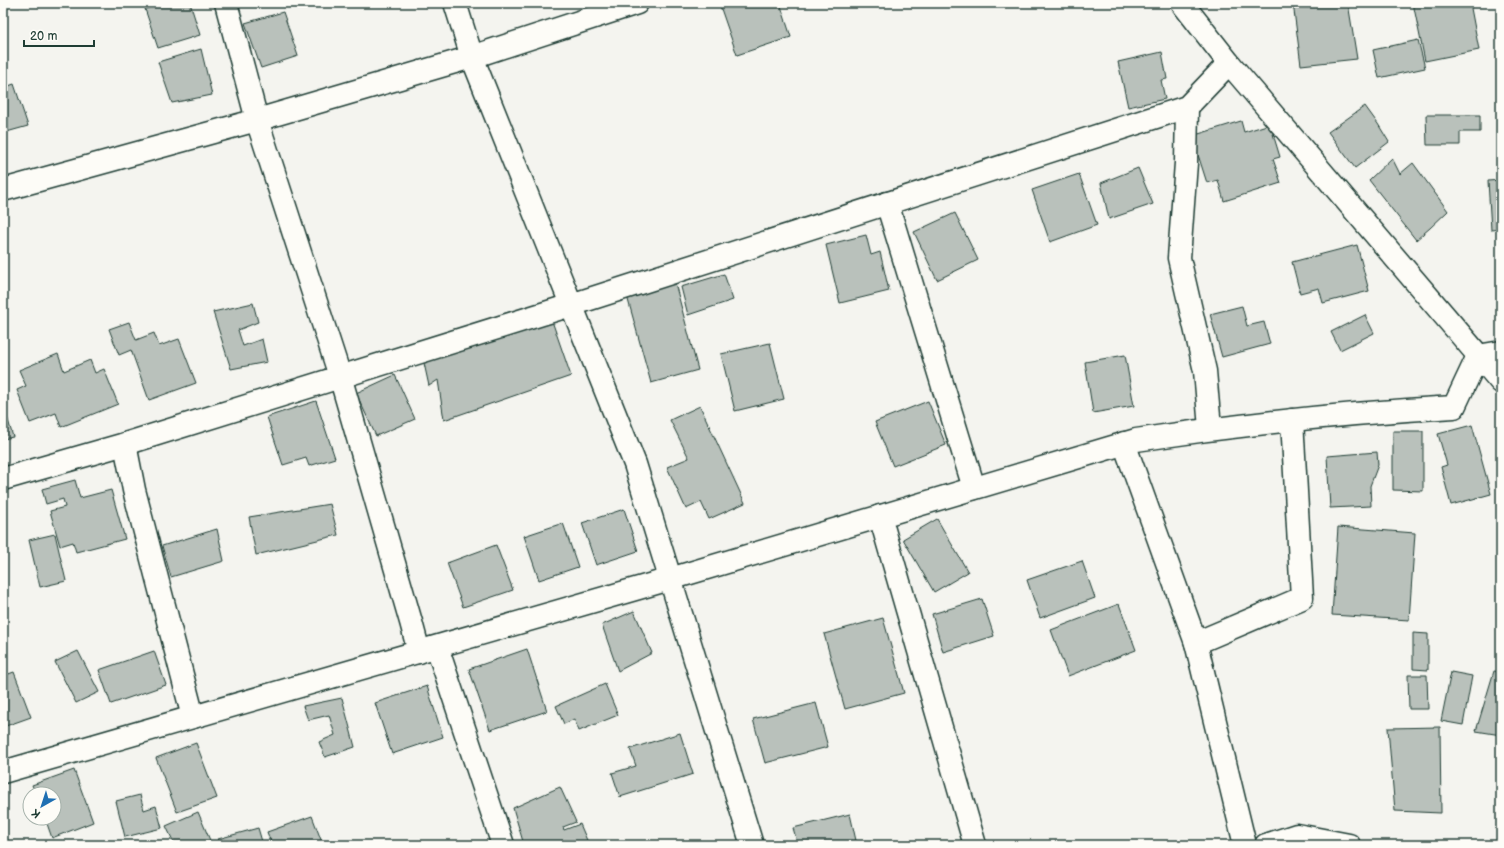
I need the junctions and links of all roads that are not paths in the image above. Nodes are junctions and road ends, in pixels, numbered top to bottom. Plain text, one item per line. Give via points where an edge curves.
1 (226, 3) edge
2 (455, 3) edge
3 (637, 3) edge
4 (1182, 3) edge
5 (472, 57) junction
6 (1229, 62) junction
7 (1187, 107) junction
8 (257, 120) junction
9 (3, 190) edge
10 (887, 203) junction
11 (571, 305) junction
12 (1501, 352) edge
13 (1478, 356) junction
14 (340, 376) junction
15 (1501, 382) edge
16 (1292, 420) junction
17 (1210, 428) junction
18 (1124, 443) junction
19 (125, 444) junction
20 (3, 478) edge
21 (974, 488) junction
22 (880, 516) junction
23 (670, 579) junction
24 (1196, 643) junction
25 (428, 649) junction
26 (193, 717) junction
27 (3, 772) edge
28 (503, 845) edge
29 (752, 845) edge
30 (974, 845) edge
31 (1245, 845) edge
32 (1266, 845) edge
33 (1349, 845) edge

1 - 8 street
2 - 5 street
3 - 5 street
4 - 6 street
5 - 8 street
5 - 11 street
6 - 7 street
6 - 13 street
7 - 10 street
7 - 17 street via 1186,164 1179,258 1205,371
8 - 9 street
8 - 14 street
10 - 11 street
10 - 21 street
11 - 14 street
11 - 23 street via 635,464
12 - 13 street
13 - 15 street
13 - 16 street via 1454,407
14 - 19 street
14 - 25 street via 412,622
16 - 17 street
16 - 24 street via 1302,598
17 - 18 street
18 - 21 street
18 - 24 street
19 - 20 street
19 - 26 street via 134,490
21 - 22 street
22 - 23 street
22 - 30 street
23 - 25 street
23 - 29 street
24 - 31 street
25 - 26 street
25 - 28 street
26 - 27 street
32 - 33 street via 1297,836

